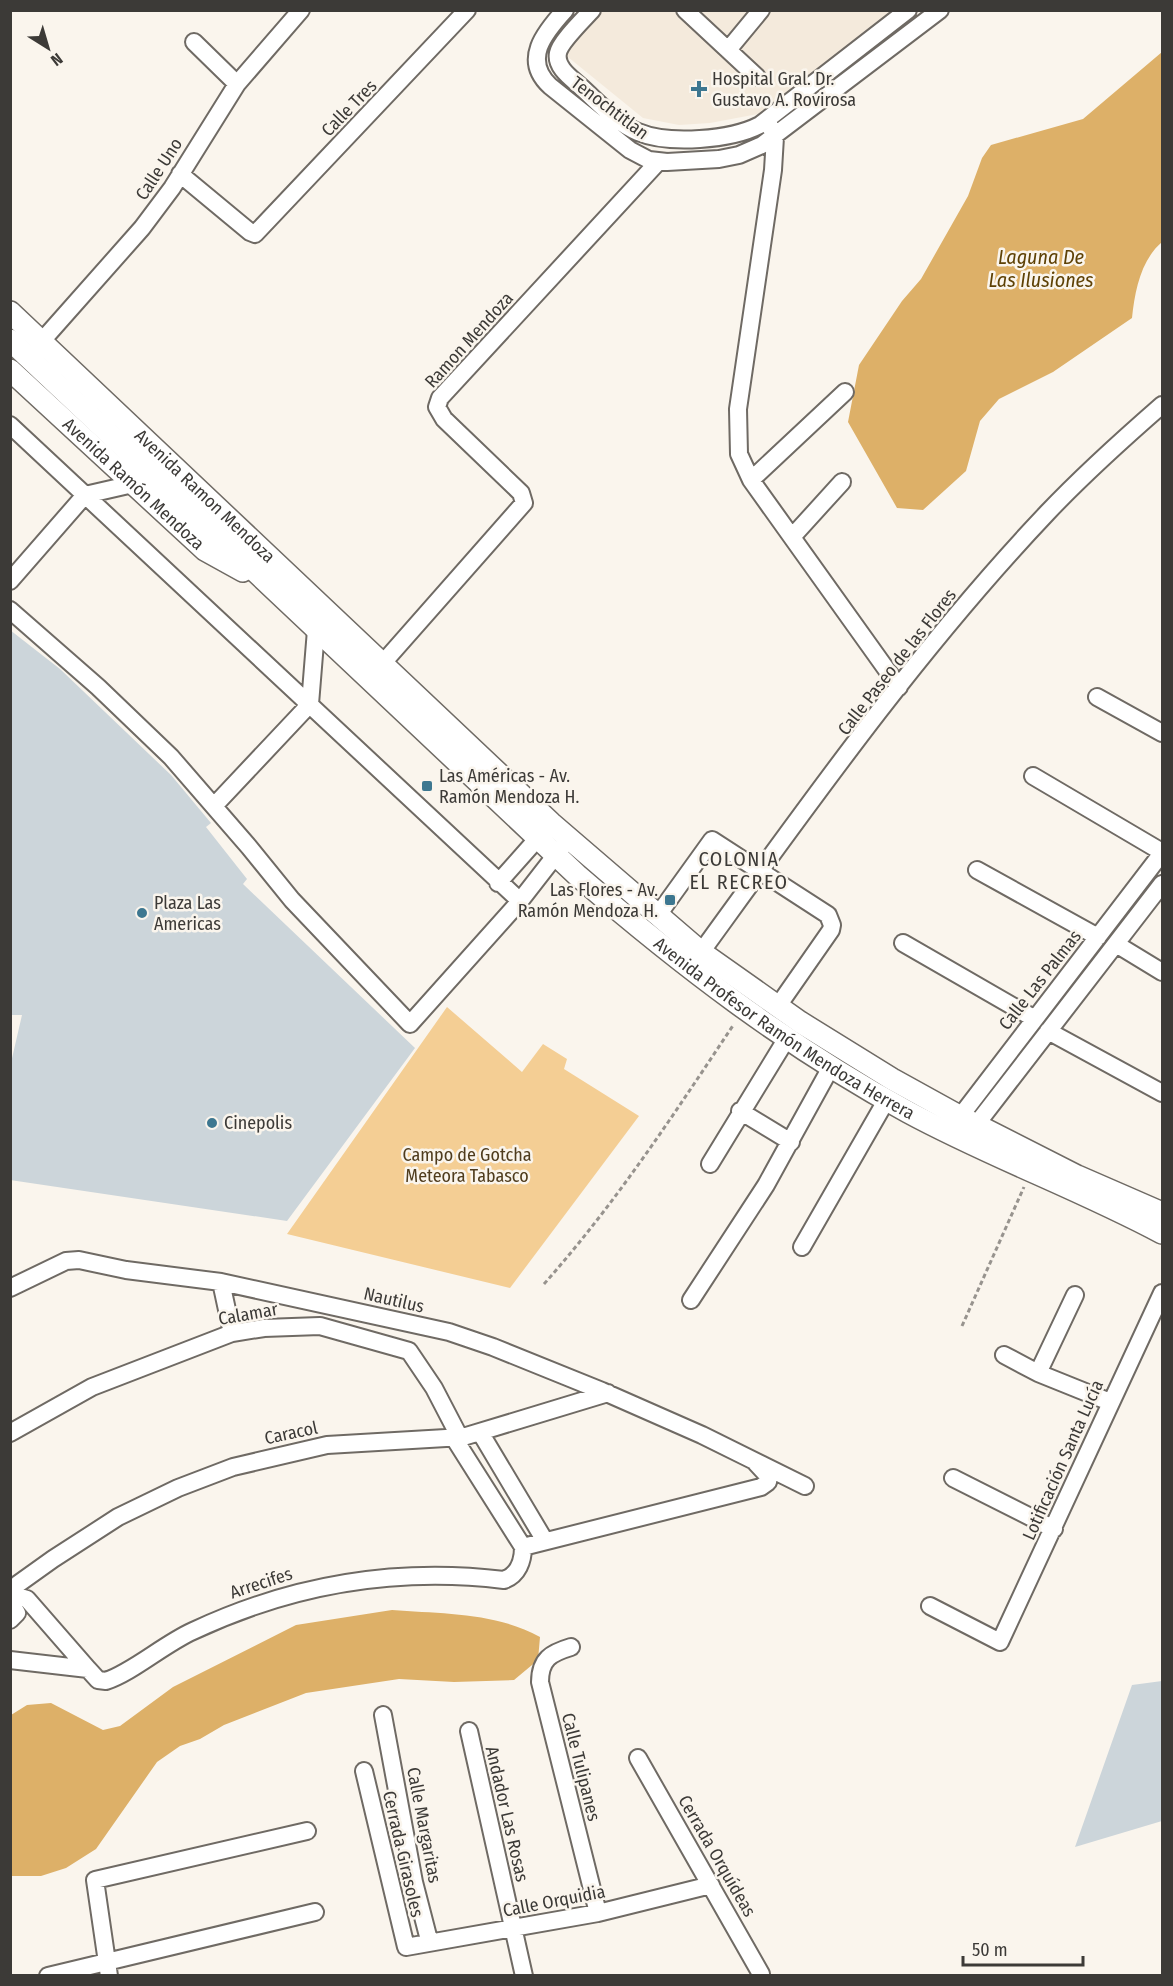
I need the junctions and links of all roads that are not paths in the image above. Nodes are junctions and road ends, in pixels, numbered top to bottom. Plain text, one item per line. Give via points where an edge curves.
1 (467, 10) edge
2 (565, 10) edge
3 (592, 10) edge
4 (685, 10) edge
5 (761, 10) edge
6 (908, 10) edge
7 (940, 10) edge
8 (293, 13) edge
9 (194, 42) dead end
10 (728, 50) junction
11 (757, 77) dead end
12 (237, 84) junction
13 (767, 120) junction
14 (775, 137) junction
15 (658, 162) junction
16 (180, 174) junction
17 (10, 312) edge
18 (10, 340) edge
19 (40, 342) junction
20 (10, 370) edge
21 (844, 392) dead end
22 (1162, 405) edge
23 (10, 425) edge
24 (751, 480) junction
25 (842, 482) dead end
26 (134, 484) junction
27 (85, 495) junction
28 (792, 537) junction
29 (10, 581) edge
30 (267, 584) junction
31 (10, 610) edge
32 (316, 630) junction
33 (375, 672) junction
34 (400, 681) joint
35 (899, 687) junction
36 (1097, 697) dead end
37 (310, 704) junction
38 (1162, 733) edge
39 (1033, 776) dead end
40 (214, 806) junction
41 (544, 831) junction
42 (562, 847) junction
43 (1162, 852) edge
44 (761, 870) junction
45 (977, 870) dead end
46 (498, 883) junction
47 (1162, 884) edge
48 (1127, 900) junction
49 (520, 901) junction
50 (1142, 911) junction
51 (658, 915) junction
52 (1103, 930) junction
53 (1120, 939) junction
54 (903, 943) dead end
55 (695, 960) junction
56 (1162, 972) edge
57 (1067, 977) junction
58 (1082, 987) junction
59 (1052, 997) junction
60 (778, 1006) junction
61 (1066, 1007) junction
62 (1035, 1019) junction
63 (1048, 1031) junction
64 (787, 1038) junction
65 (831, 1067) junction
66 (1162, 1094) edge
67 (887, 1099) junction
68 (741, 1111) junction
69 (962, 1128) junction
70 (791, 1142) junction
71 (710, 1164) dead end
72 (1162, 1213) edge
73 (1162, 1233) edge
74 (802, 1247) dead end
75 (220, 1282) junction
76 (10, 1288) edge
77 (1162, 1293) edge
78 (1075, 1295) dead end
79 (691, 1300) dead end
80 (232, 1333) junction
81 (1004, 1355) dead end
82 (1038, 1373) junction
83 (608, 1394) junction
84 (1110, 1402) junction
85 (480, 1432) junction
86 (10, 1433) edge
87 (457, 1438) junction
88 (753, 1461) junction
89 (953, 1478) dead end
90 (805, 1486) dead end
91 (1054, 1529) junction
92 (545, 1541) junction
93 (523, 1547) junction
94 (10, 1594) edge
95 (10, 1601) edge
96 (930, 1606) dead end
97 (10, 1620) edge
98 (571, 1647) dead end
99 (10, 1660) edge
100 (88, 1669) junction
101 (383, 1715) dead end
102 (469, 1731) dead end
103 (638, 1758) dead end
104 (364, 1770) dead end
105 (307, 1831) dead end
106 (711, 1885) junction
107 (315, 1912) dead end
108 (598, 1913) junction
109 (513, 1930) junction
110 (429, 1940) junction
111 (404, 1946) joint
112 (108, 1969) edge
113 (761, 1974) dead end
114 (48, 1976) edge
115 (524, 1976) edge

1 - 16 street, Calle Tres via 257,232 250,232
2 - 15 street, Tenochtitlan via 538,48 536,63 542,76 630,150
3 - 13 street, Tenochtitlan via 559,49 560,65 610,113 637,132 664,137 723,136 752,129
4 - 10 street
5 - 10 street
6 - 13 street, Tenochtitlan
7 - 14 street, Tenochtitlan
8 - 12 street, Calle Uno
9 - 12 street
10 - 11 street
12 - 16 street, Calle Uno
13 - 14 street
14 - 15 street, Tenochtitlan via 730,157
14 - 24 street via 738,409 738,445
15 - 33 street, Ramon Mendoza via 440,398 437,407 444,419 521,493 524,503
16 - 19 street, Calle Uno via 129,244
17 - 19 main road, Avenida Ramon Mendoza
18 - 30 main road
19 - 33 main road, Avenida Ramon Mendoza
20 - 26 main road, Avenida Ramón Mendoza
21 - 24 street
22 - 35 street, Calle Paseo de las Flores via 1046,514
23 - 27 street
24 - 28 street
25 - 28 street
26 - 27 street
26 - 30 main road, Avenida Ramón Mendoza via 205,550
27 - 29 street
27 - 37 street
28 - 35 street
30 - 32 main road, Avenida Profesor Ramón Mendoza Herrera
31 - 40 street via 157,744
32 - 33 main road, Avenida Profesor Ramón Mendoza Herrera
32 - 37 street
33 - 34 main road, Avenida Ramon Mendoza
33 - 41 main road, Avenida Profesor Ramón Mendoza Herrera
34 - 41 main road, Avenida Profesor Ramón Mendoza Herrera
35 - 44 street, Calle Paseo de las Flores
36 - 38 street
37 - 40 street
37 - 46 street
39 - 43 street
40 - 49 street via 292,900 410,1024
41 - 42 main road, Avenida Profesor Ramón Mendoza Herrera
41 - 46 street
42 - 49 street
42 - 51 main road, Avenida Profesor Ramón Mendoza Herrera
42 - 55 main road, Avenida Profesor Ramón Mendoza Herrera via 634,924
43 - 48 street, Calle Las Palmas
44 - 51 street via 712,840
44 - 55 street, Calle Paseo de las Flores
44 - 60 street via 828,915 832,925
45 - 52 street
46 - 49 street
47 - 50 street, Calle Las Palmas
48 - 50 street via 1131,910
48 - 52 street, Calle Las Palmas
50 - 53 street, Calle Las Palmas
51 - 55 main road, Avenida Profesor Ramón Mendoza Herrera
52 - 53 street via 1120,921 1124,926
52 - 57 street, Calle Las Palmas
53 - 56 street
53 - 58 street, Calle Las Palmas
54 - 62 street
55 - 60 main road, Avenida Profesor Ramón Mendoza Herrera
55 - 64 main road, Avenida Profesor Ramón Mendoza Herrera via 744,1009
57 - 58 street via 1070,988
57 - 59 street, Calle Las Palmas
58 - 61 street, Calle Las Palmas
59 - 61 street via 1064,996
59 - 62 street, Calle Las Palmas
60 - 69 main road, Avenida Profesor Ramón Mendoza Herrera
61 - 63 street, Calle Las Palmas
62 - 69 street, Calle Las Palmas
63 - 66 street
63 - 69 street, Calle Las Palmas
64 - 65 main road, Avenida Profesor Ramón Mendoza Herrera
64 - 68 street
65 - 67 main road, Avenida Profesor Ramón Mendoza Herrera
65 - 70 street
67 - 69 main road, Avenida Profesor Ramón Mendoza Herrera
67 - 74 street
68 - 70 street
68 - 71 street
69 - 72 main road, Avenida Profesor Ramón Mendoza Herrera
69 - 73 main road, Avenida Profesor Ramón Mendoza Herrera via 1031,1172
70 - 79 street
75 - 76 street, Nautilus via 73,1260
75 - 80 street
75 - 83 street, Nautilus via 449,1332
77 - 84 street, Lotificación Santa Lucía
78 - 82 street
80 - 86 street, Calamar via 92,1387
80 - 87 street, Calamar via 320,1326 407,1349 428,1378
81 - 82 street
82 - 84 street
83 - 85 street, Caracol
83 - 88 street, Nautilus
84 - 91 street, Lotificación Santa Lucía
85 - 87 street, Caracol
85 - 92 street
87 - 93 street, Calamar
87 - 94 street, Caracol via 327,1445 205,1477 118,1517 53,1559
88 - 90 street, Nautilus
88 - 92 street via 768,1477 761,1487
89 - 91 street
91 - 96 street, Lotificación Santa Lucía via 1000,1642
92 - 93 street
93 - 100 street, Arrecifes via 518,1569 508,1579 415,1576 302,1590 259,1603 169,1642 110,1680 98,1680
94 - 100 street via 27,1599
95 - 97 street via 17,1613
98 - 108 street, Calle Tulipanes via 548,1656 540,1671 540,1682
99 - 100 street, Arrecifes
101 - 110 street, Calle Margaritas via 414,1882
102 - 109 street, Andador Las Rosas
103 - 106 street, Cerrada Orquídeas
104 - 111 street, Cerrada Girasoles
105 - 112 street via 95,1880
106 - 108 street, Calle Orquidia
106 - 113 street, Cerrada Orquídeas
107 - 112 street
108 - 109 street, Calle Orquidia
109 - 110 street, Calle Orquidia
109 - 115 street, Andador Las Rosas
110 - 111 street, Calle Orquidia
112 - 114 street

